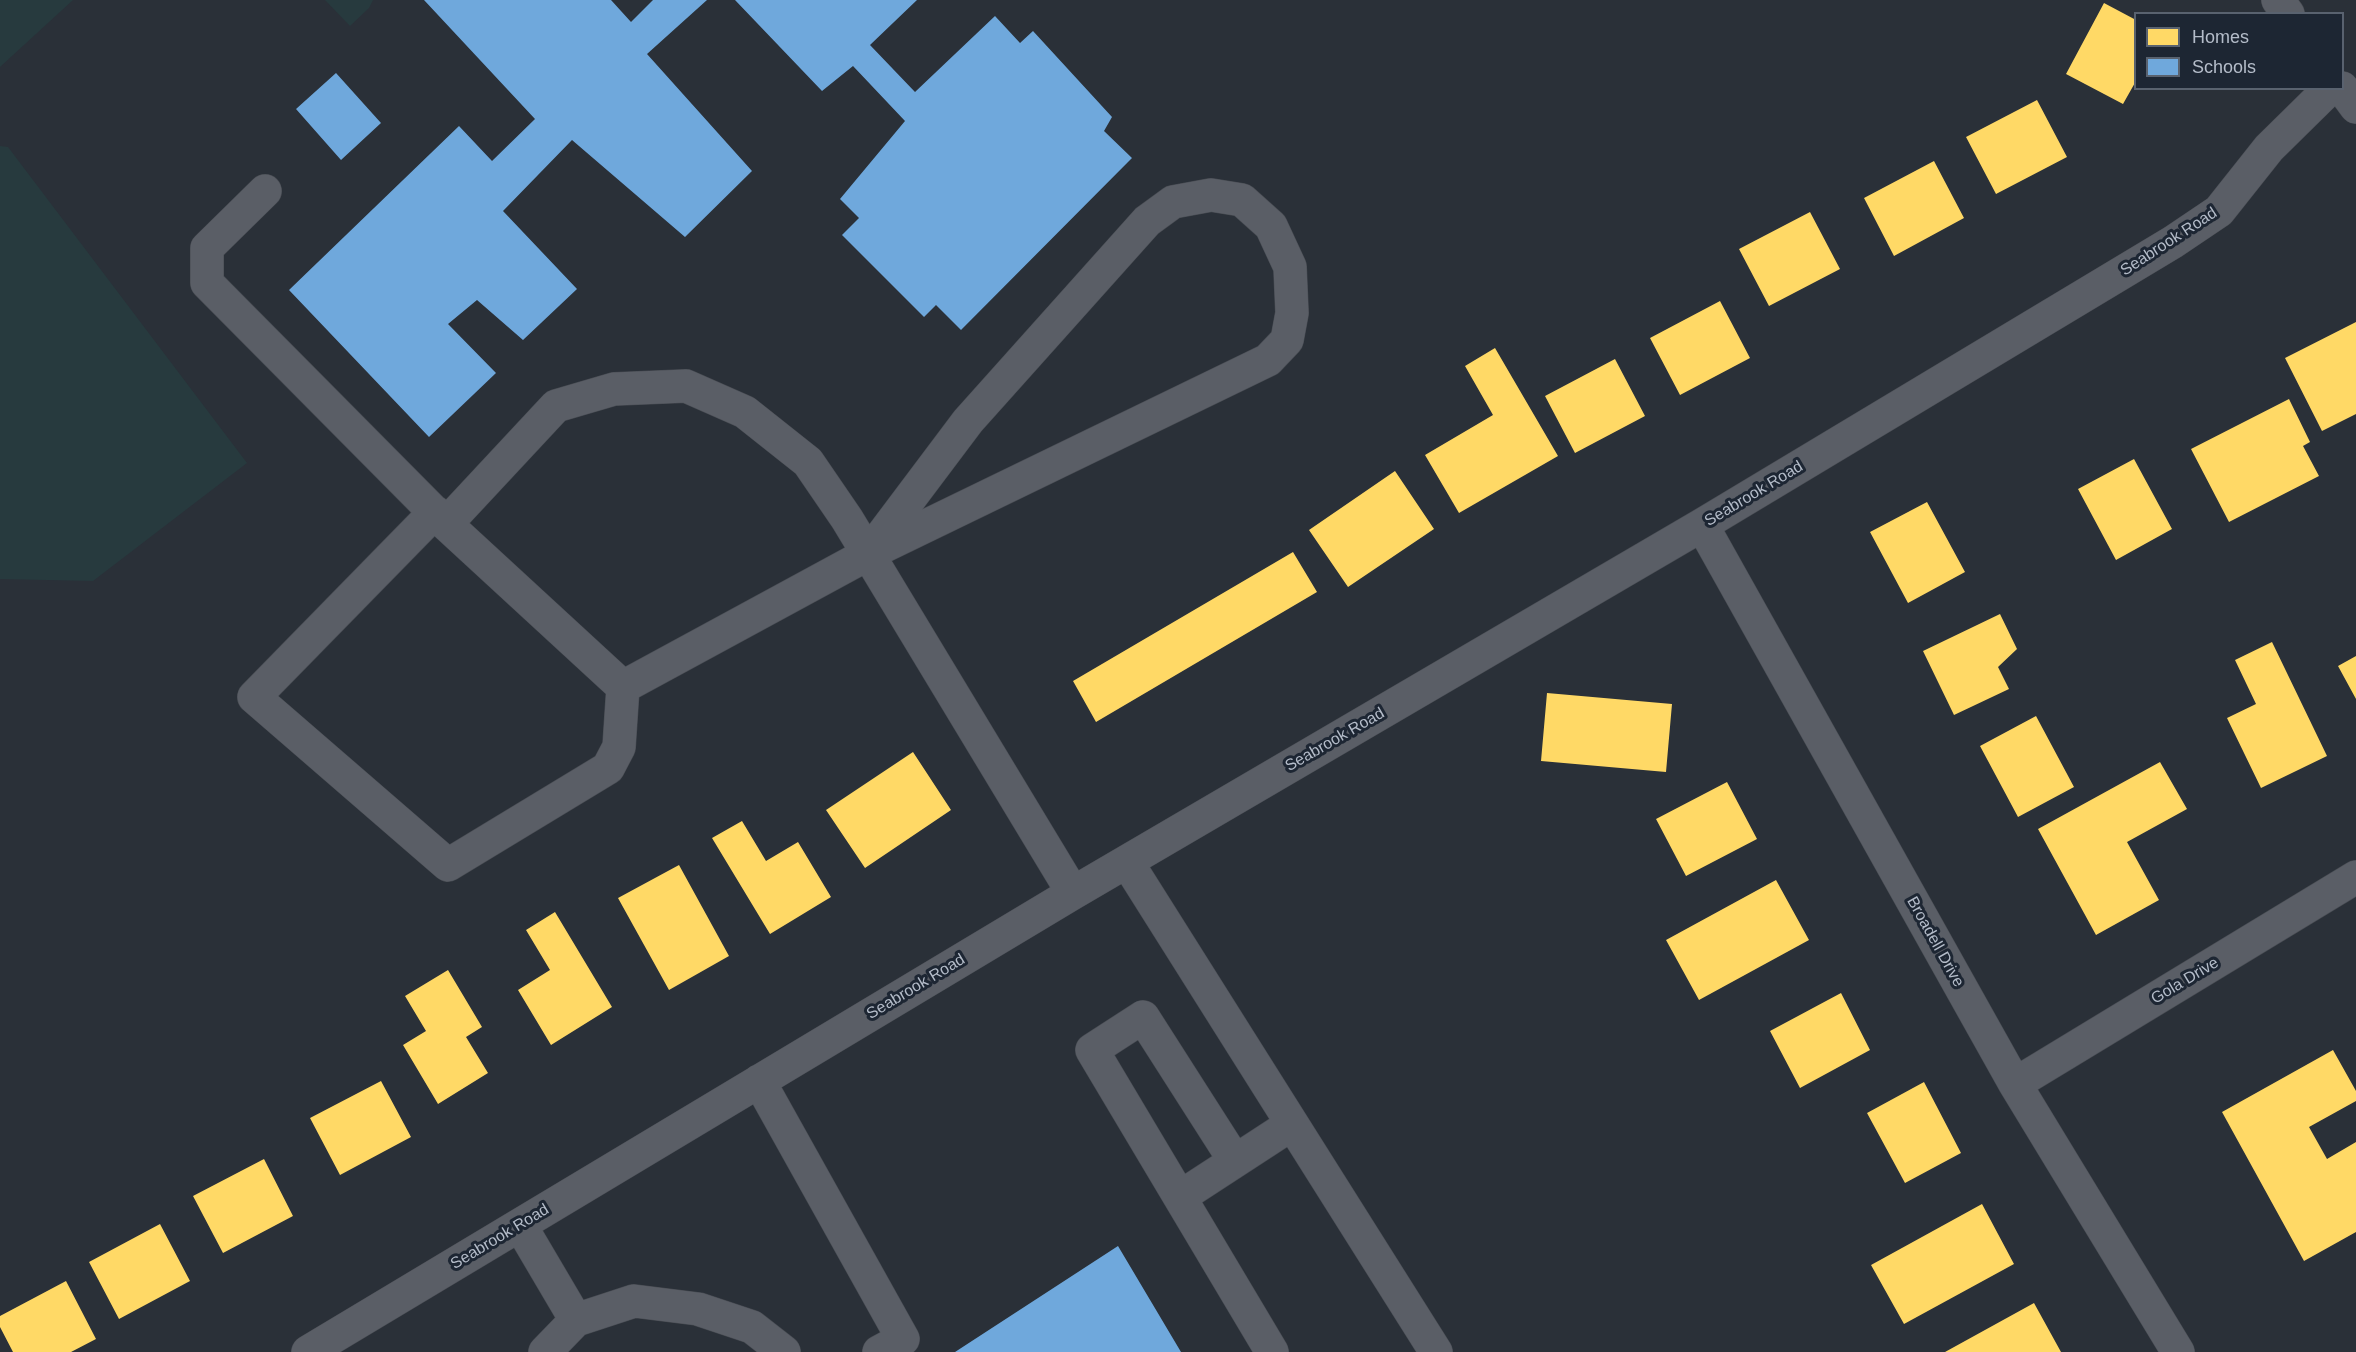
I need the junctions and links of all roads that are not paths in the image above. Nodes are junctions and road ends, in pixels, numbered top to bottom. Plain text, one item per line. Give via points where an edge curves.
1 (2344, 89) edge
2 (2328, 90) edge
3 (2356, 107) edge
4 (265, 191) dead end
5 (441, 518) junction
6 (1702, 525) junction
7 (868, 554) junction
8 (623, 687) junction
9 (1127, 862) junction
10 (2356, 877) edge
11 (1073, 893) junction
12 (759, 1082) junction
13 (2014, 1084) junction
14 (1292, 1124) junction
15 (1235, 1161) junction
16 (1180, 1197) junction
17 (520, 1225) junction
18 (576, 1320) junction
19 (308, 1352) edge
20 (546, 1352) edge
21 (784, 1352) edge
22 (879, 1352) edge
23 (1272, 1352) edge
24 (1436, 1352) edge
25 (2178, 1352) edge

1 - 3 street
2 - 6 street, Seabrook Road via 2269,148 2219,212
4 - 5 street via 207,248 207,283
5 - 7 street via 556,406 614,389 686,386 745,412 808,462
5 - 8 street
5 - 8 street via 254,697 448,865 608,768 619,747
6 - 9 street, Seabrook Road
6 - 13 street, Broadell Drive
7 - 7 street via 1268,360 1287,340 1292,313 1290,267 1271,226 1242,200 1211,195 1173,202 1147,221 968,421
7 - 8 street
7 - 11 street
9 - 11 street, Seabrook Road
9 - 14 street
10 - 13 street, Gola Drive
11 - 12 street, Seabrook Road
12 - 17 street, Seabrook Road
12 - 22 street via 903,1339
13 - 25 street, Broadell Drive
14 - 15 street
14 - 24 street
15 - 16 street
15 - 16 street via 1143,1017 1092,1050
16 - 23 street
17 - 18 street
17 - 19 street, Seabrook Road
18 - 20 street
18 - 21 street via 634,1301 698,1310 752,1327

